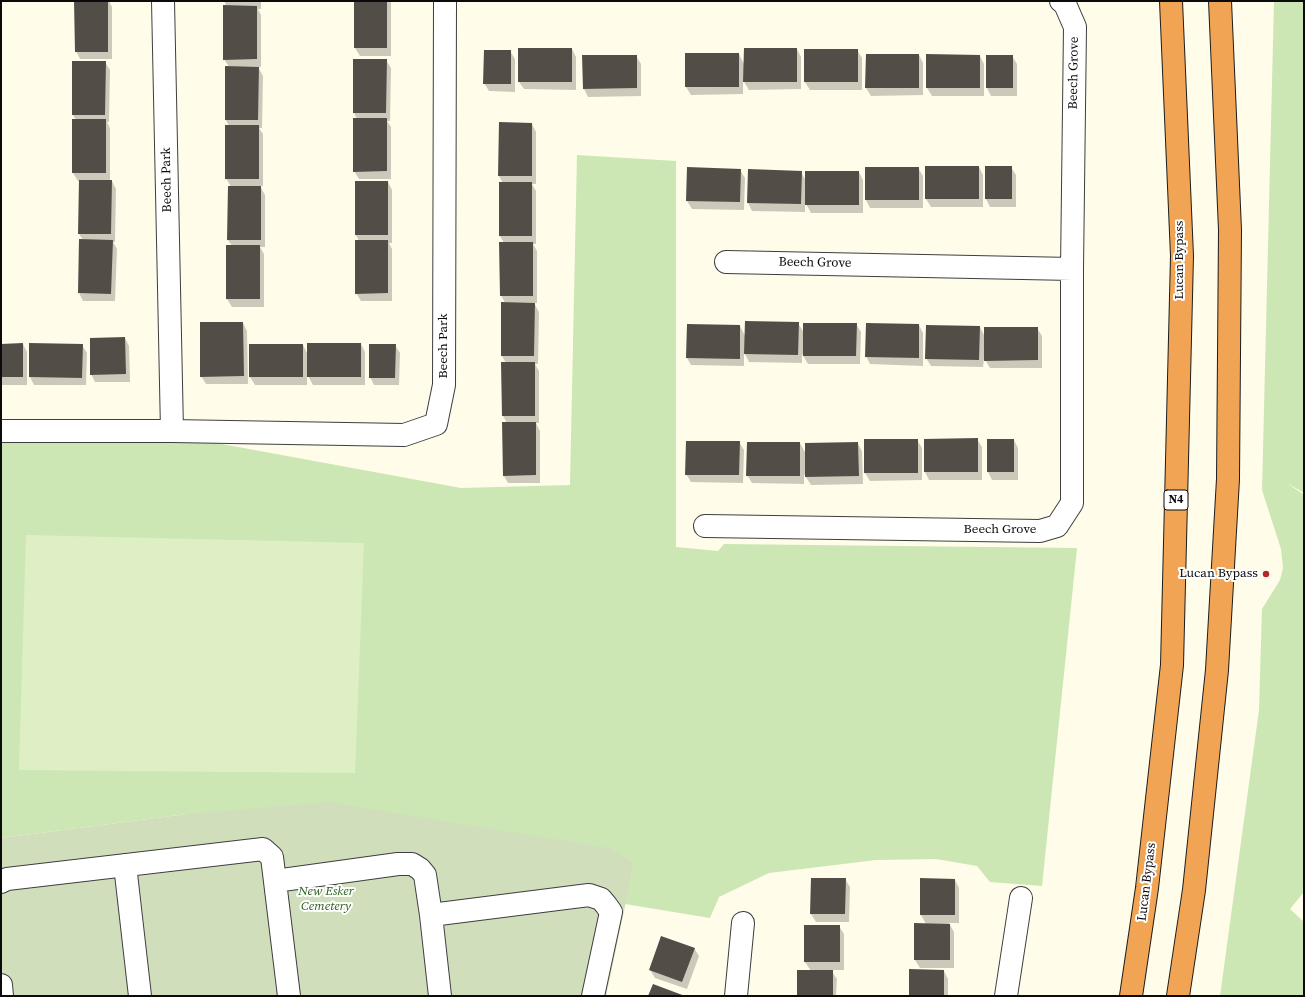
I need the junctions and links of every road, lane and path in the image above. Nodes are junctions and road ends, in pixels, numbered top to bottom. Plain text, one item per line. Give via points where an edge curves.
1 (163, 1) edge
2 (445, 1) edge
3 (1061, 1) edge
4 (1171, 1) edge
5 (1220, 1) edge
6 (726, 262) dead end
7 (1072, 269) junction
8 (1, 431) edge
9 (172, 431) junction
10 (705, 526) dead end
11 (125, 865) junction
12 (275, 881) junction
13 (1, 882) edge
14 (1021, 898) dead end
15 (431, 914) junction
16 (743, 923) dead end
17 (1, 985) edge
18 (2, 996) edge
19 (140, 996) edge
20 (289, 996) edge
21 (440, 996) edge
22 (593, 996) edge
23 (736, 996) edge
24 (1006, 996) edge
25 (1131, 996) edge
26 (1178, 996) edge

1 - 9 street, Beech Park
2 - 9 street, Beech Park via 444,384 436,424 404,435
3 - 7 street, Beech Grove via 1065,4 1075,27
4 - 25 highway, Lucan Bypass / N4 via 1182,256 1172,665 1147,888
5 - 26 highway via 1230,230 1228,479 1217,670 1194,890
6 - 7 street, Beech Grove
7 - 10 street, Beech Grove via 1072,503 1057,526 1040,531
8 - 9 street, Beech Park
11 - 12 street via 263,849 272,857
11 - 13 street
11 - 19 street
12 - 15 street via 412,864 425,876
12 - 20 street
14 - 24 street
15 - 21 street
15 - 22 street via 589,895 600,899 610,912
16 - 23 street
17 - 18 street

